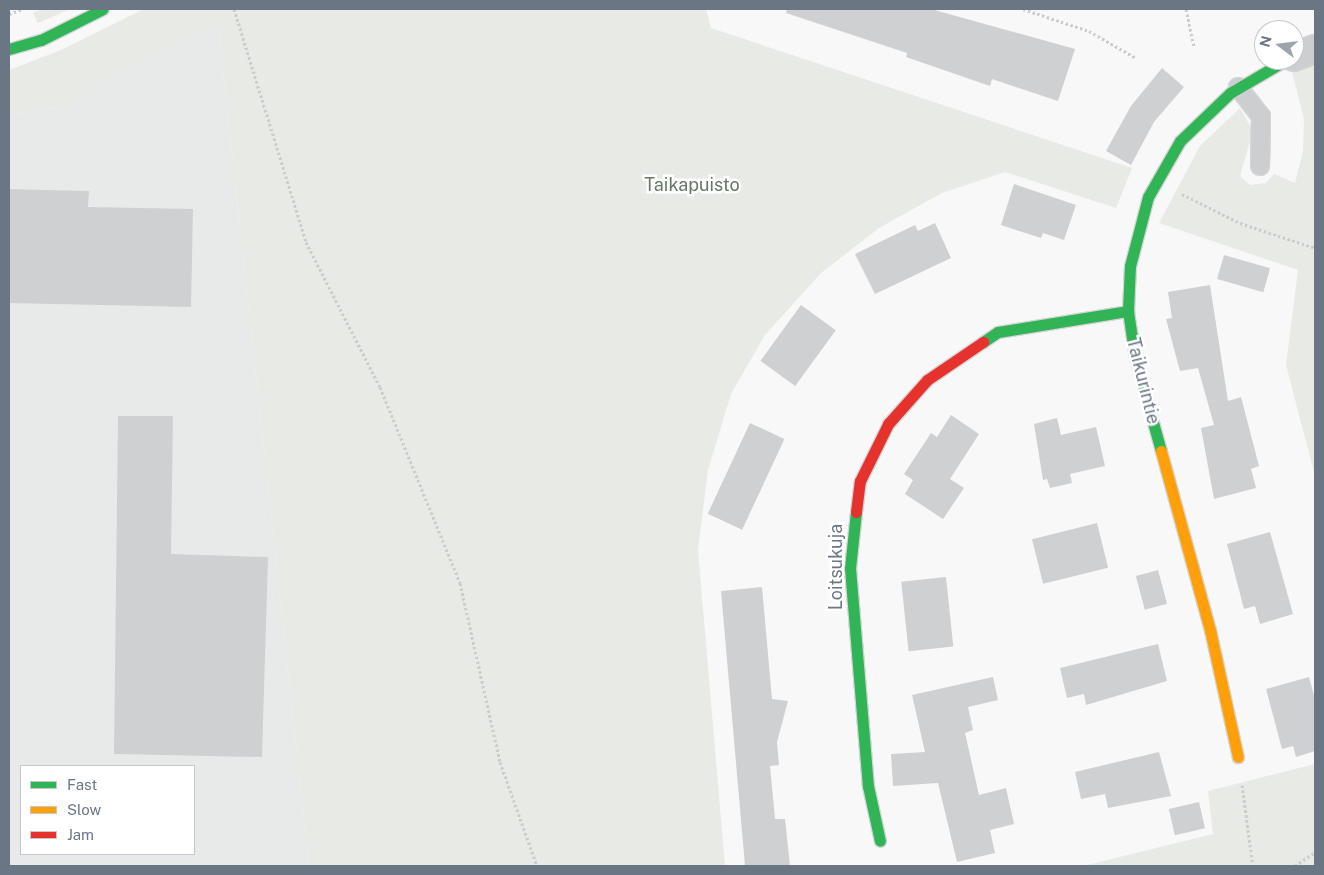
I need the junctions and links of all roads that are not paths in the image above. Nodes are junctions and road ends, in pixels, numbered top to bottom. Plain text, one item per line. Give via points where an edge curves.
1 (103, 9) edge
2 (9, 49) edge
3 (1268, 70) edge
4 (1238, 87) junction
5 (1260, 166) dead end
6 (1128, 311) junction
7 (1238, 757) road end
8 (880, 841) dead end

1 - 2 street via 41,40
3 - 4 street, Taikurintie
4 - 5 lane via 1261,116
4 - 6 street, Taikurintie via 1202,114 1180,141 1148,197 1130,266
6 - 7 street, Taikurintie via 1135,358 1210,630
6 - 8 street, Loitsukuja via 998,332 926,380 888,424 875,448 860,481 850,568 868,786

